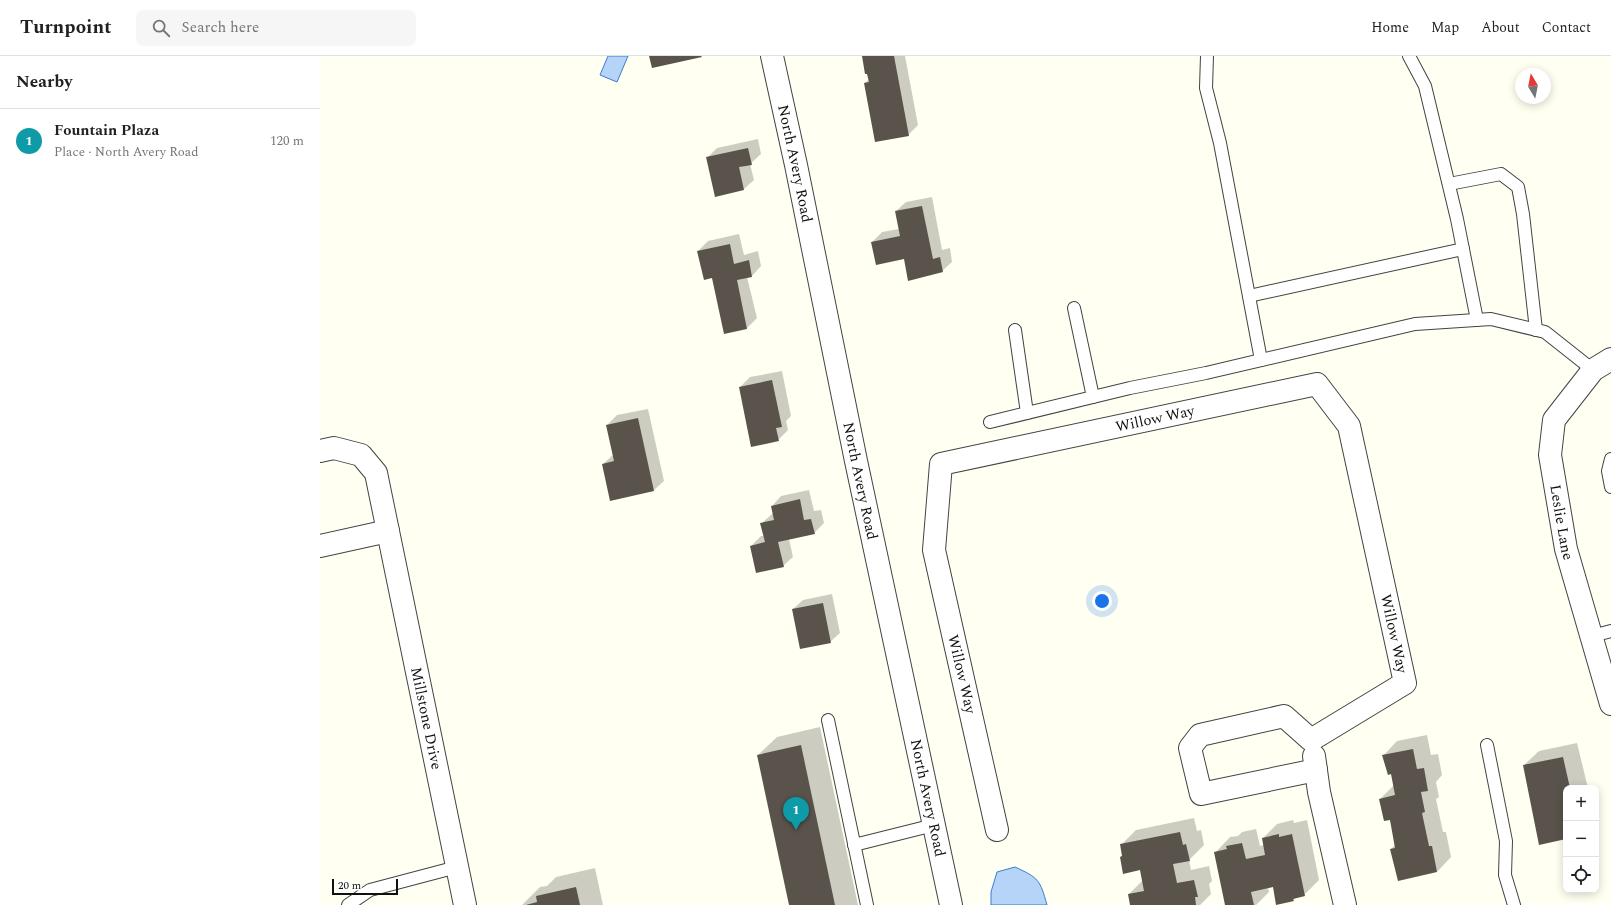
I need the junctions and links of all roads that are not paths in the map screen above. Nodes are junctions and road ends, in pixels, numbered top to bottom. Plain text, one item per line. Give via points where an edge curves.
1 (772, 56) edge
2 (1207, 56) edge
3 (1409, 56) edge
4 (1449, 184) junction
5 (1463, 249) junction
6 (1249, 296) junction
7 (1074, 308) dead end
8 (1477, 320) junction
9 (1015, 330) dead end
10 (1536, 330) junction
11 (1611, 359) edge
12 (1261, 360) junction
13 (1593, 370) junction
14 (1093, 397) junction
15 (1027, 413) junction
16 (990, 422) dead end
17 (320, 451) edge
18 (1611, 459) edge
19 (1611, 487) edge
20 (388, 531) junction
21 (320, 546) edge
22 (1601, 634) edge
23 (1610, 697) edge
24 (828, 720) dead end
25 (1311, 740) junction
26 (1487, 745) dead end
27 (1316, 770) junction
28 (934, 825) junction
29 (997, 830) dead end
30 (854, 845) junction
31 (457, 867) junction
32 (348, 905) edge
33 (465, 905) edge
34 (867, 905) edge
35 (951, 905) edge
36 (1345, 905) edge
37 (1514, 905) edge

1 - 28 street, North Avery Road
2 - 6 lane via 1206,88 1220,143
3 - 4 lane via 1425,86
4 - 5 lane
4 - 10 lane via 1501,174 1518,187
5 - 6 lane
5 - 8 lane
6 - 12 lane
7 - 14 lane
8 - 10 lane via 1491,319
8 - 12 lane via 1415,324
9 - 15 lane
10 - 13 lane via 1545,332
11 - 13 street, Leslie Lane
12 - 14 lane
13 - 22 street, Leslie Lane via 1554,420 1550,455 1566,549
14 - 15 lane
15 - 16 lane
17 - 20 street, Millstone Drive via 334,448 361,455 376,472
18 - 19 lane via 1608,472
20 - 21 street
20 - 31 street, Millstone Drive
22 - 23 street, Leslie Lane
24 - 30 lane
25 - 27 street
25 - 27 street via 1284,716 1200,735 1190,748 1201,794
25 - 29 street, Willow Way via 1405,683 1349,426 1317,384 941,464 934,550
26 - 37 lane via 1506,841 1505,875
27 - 36 street
28 - 30 lane
28 - 35 street, North Avery Road
30 - 34 lane
31 - 32 lane via 370,890
31 - 33 street, Millstone Drive

